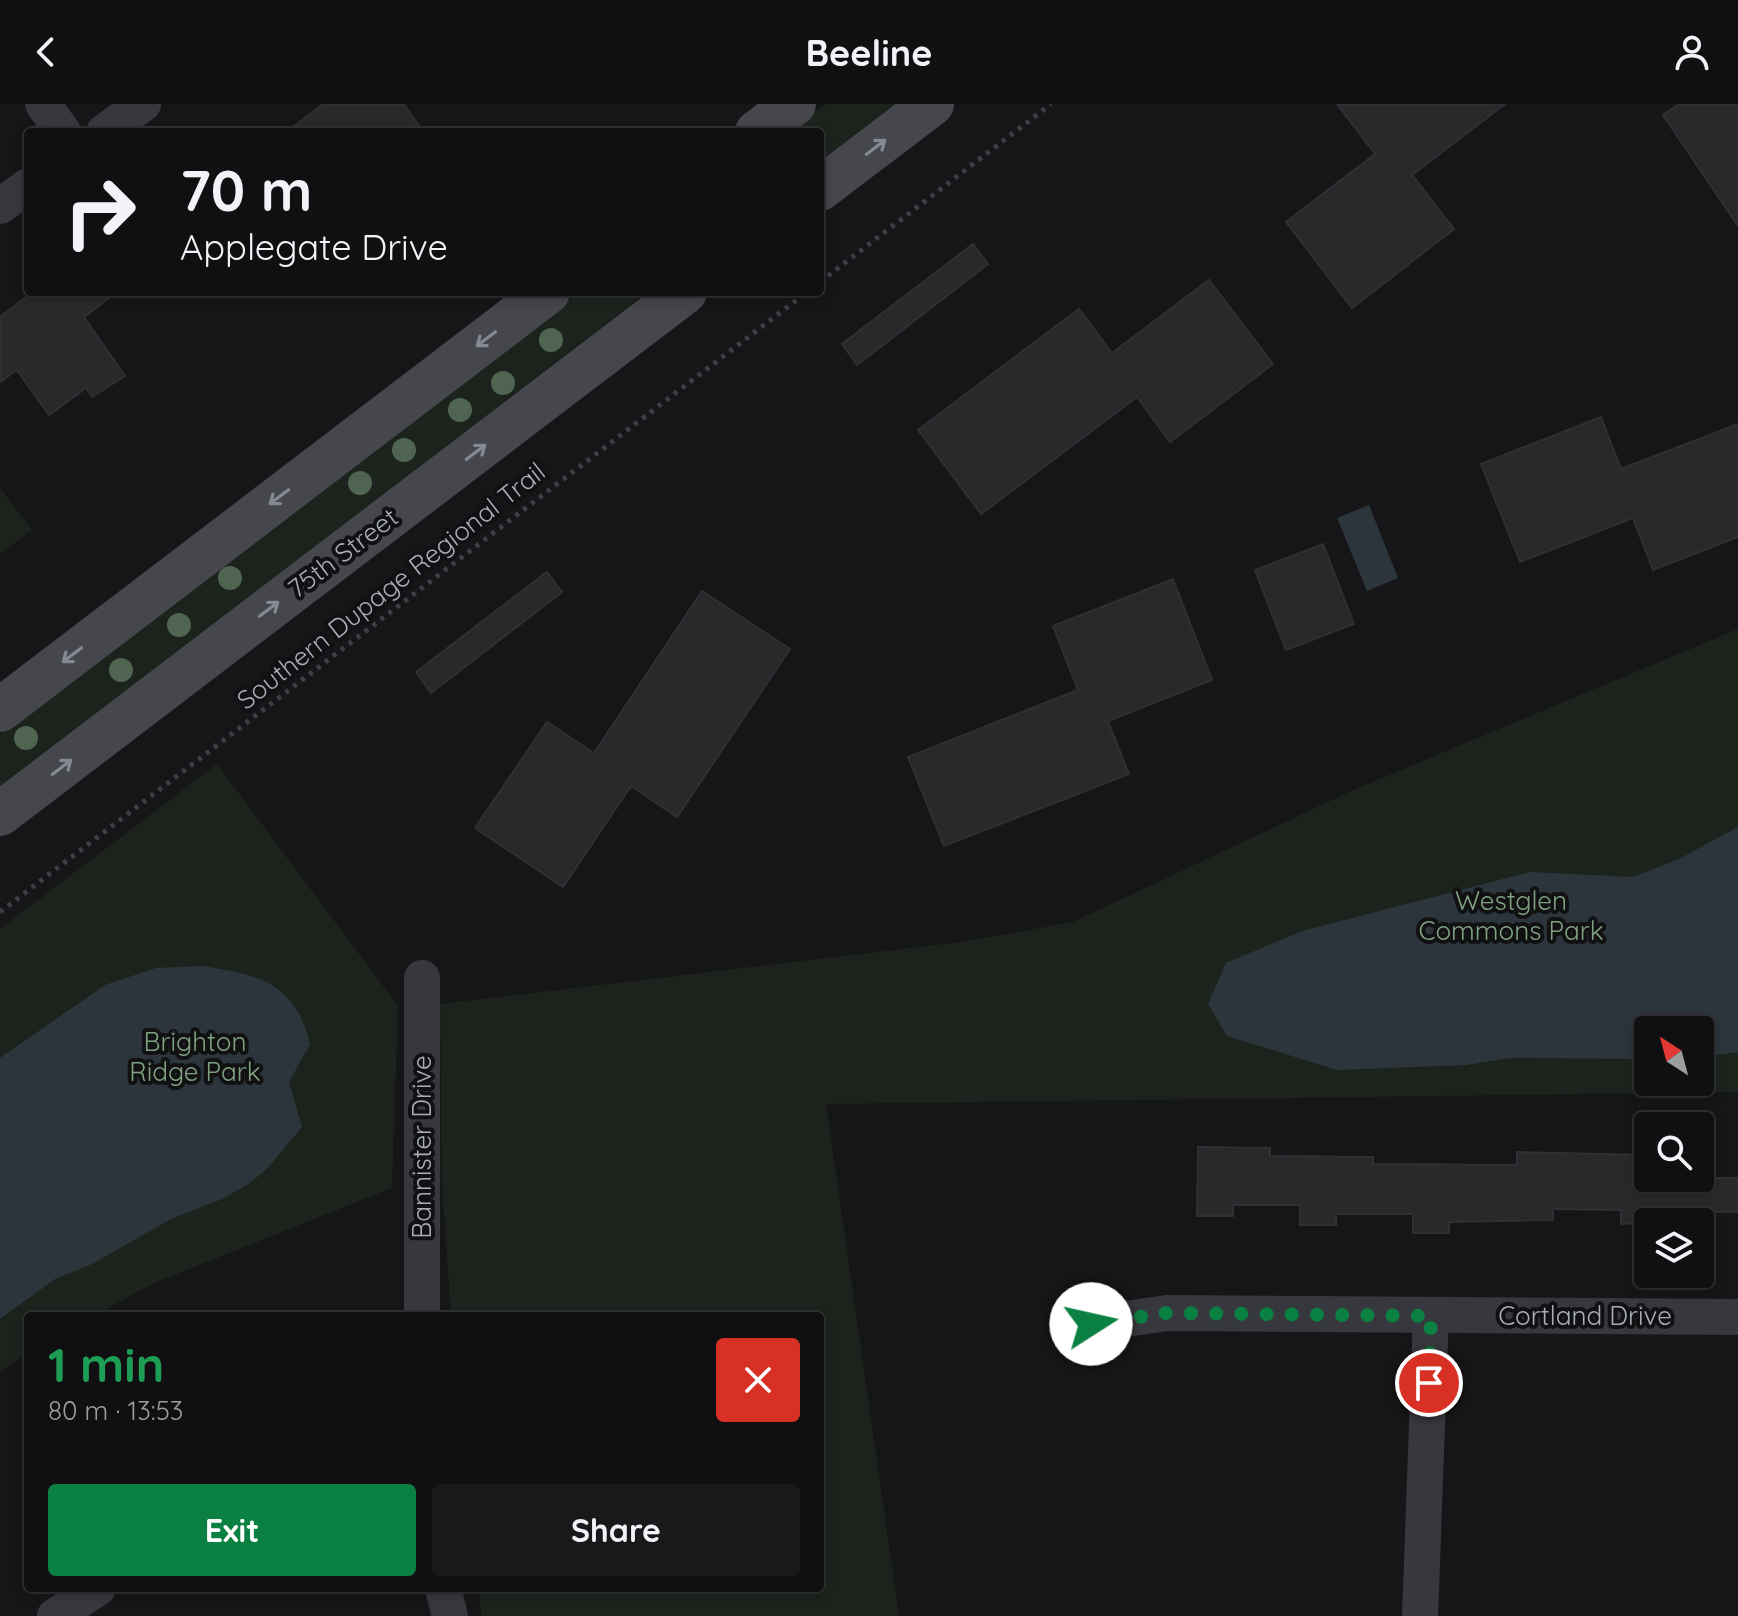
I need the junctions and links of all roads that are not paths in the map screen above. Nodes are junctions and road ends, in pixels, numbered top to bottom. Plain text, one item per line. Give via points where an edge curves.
1 (43, 104) edge
2 (143, 104) edge
3 (794, 104) edge
4 (932, 104) edge
5 (60, 128) edge
6 (110, 128) edge
7 (762, 128) edge
8 (824, 186) edge
9 (24, 189) edge
10 (0, 206) edge
11 (543, 296) edge
12 (680, 296) edge
13 (0, 710) edge
14 (0, 814) edge
15 (422, 978) dead end
16 (422, 1312) edge
17 (1431, 1316) junction
18 (1738, 1317) edge
19 (1091, 1324) dead end
20 (92, 1592) edge
21 (444, 1592) edge
22 (55, 1616) edge
23 (450, 1616) edge
24 (1420, 1616) edge

1 - 5 street
2 - 6 street
3 - 7 main road
8 -> 4 main road
9 - 10 street
11 -> 13 main road
14 -> 12 main road, 75th Street
15 - 16 street, Bannister Drive
17 - 18 street, Cortland Drive
17 - 19 street, Cortland Drive via 1167,1313
17 - 24 street
20 - 22 street
21 - 23 street

